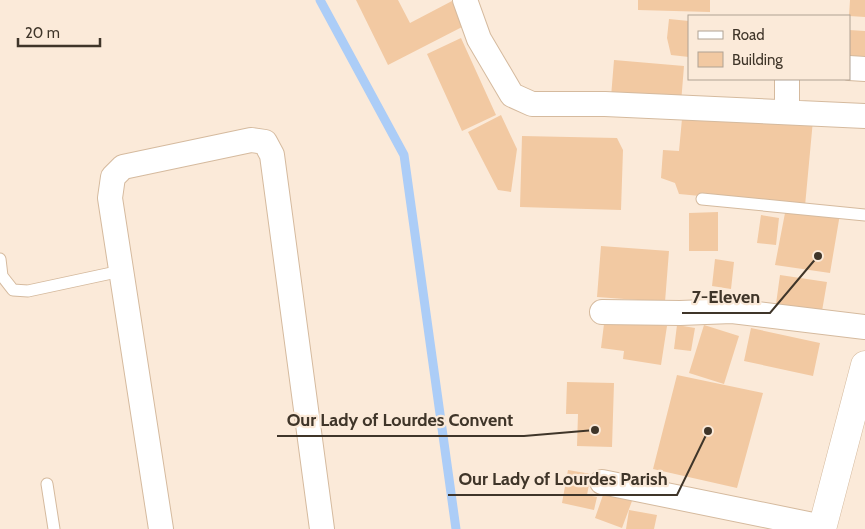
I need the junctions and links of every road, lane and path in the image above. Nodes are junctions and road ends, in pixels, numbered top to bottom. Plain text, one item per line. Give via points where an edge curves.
1 (464, 0) edge
2 (850, 68) edge
3 (865, 69) edge
4 (787, 80) edge
5 (788, 112) junction
6 (865, 116) edge
7 (702, 199) dead end
8 (865, 215) edge
9 (0, 259) edge
10 (121, 271) junction
11 (602, 312) dead end
12 (865, 327) edge
13 (865, 365) edge
14 (602, 482) dead end
15 (46, 484) dead end
16 (823, 528) edge
17 (54, 529) edge
18 (161, 529) edge
19 (322, 529) edge

1 - 5 street via 480,39 512,95 532,104
2 - 3 street
4 - 5 street
5 - 6 street
7 - 8 lane
9 - 10 lane via 2,276 14,290 28,291
10 - 18 street
10 - 19 street via 110,198 113,177 123,167 251,140 265,142 272,155
11 - 12 street via 732,311
13 - 16 highway
14 - 16 street
15 - 17 lane

